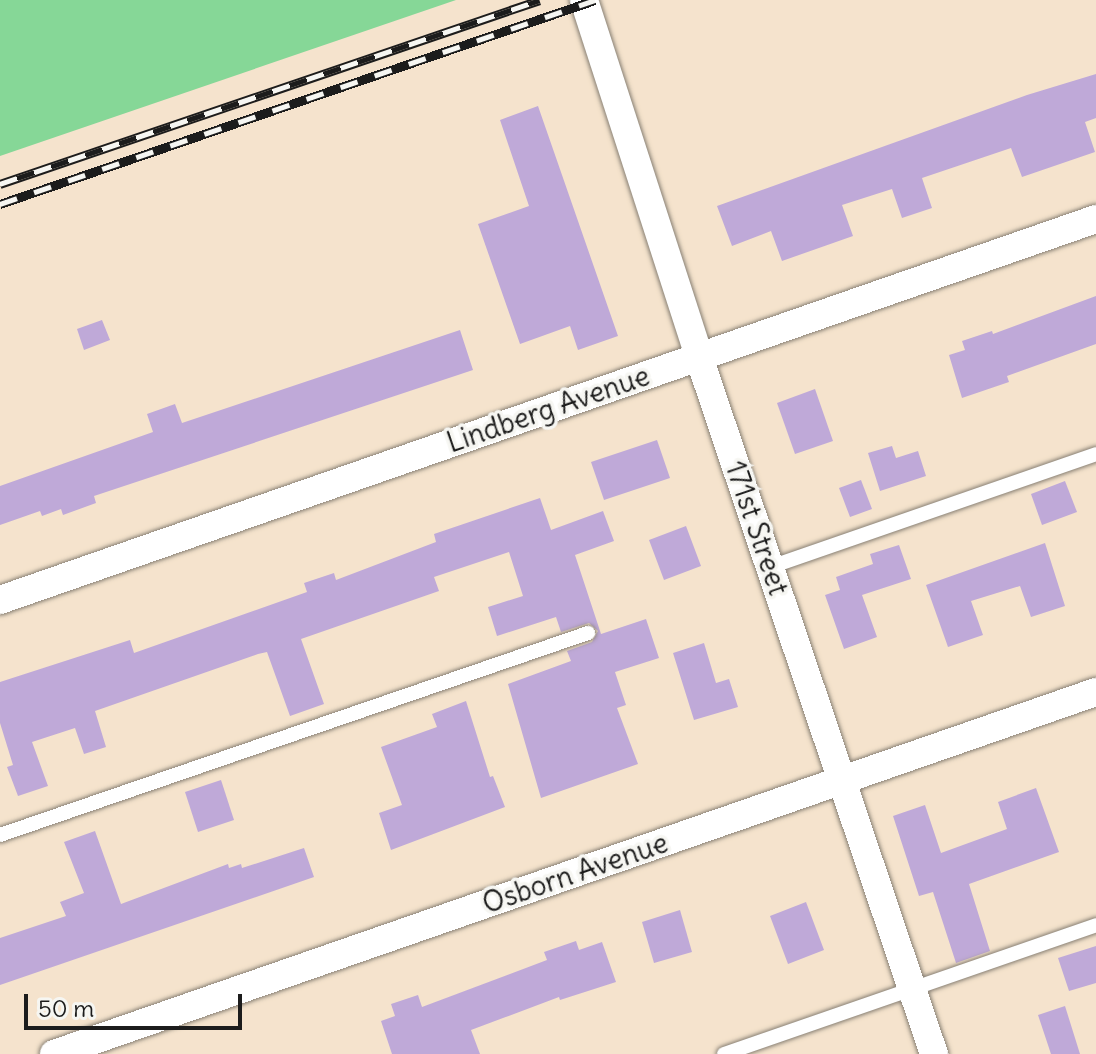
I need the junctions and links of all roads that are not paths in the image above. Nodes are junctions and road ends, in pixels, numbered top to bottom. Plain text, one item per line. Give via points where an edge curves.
1 (584, 0) edge
2 (1096, 219) edge
3 (699, 357) junction
4 (1096, 454) edge
5 (770, 567) junction
6 (0, 600) edge
7 (588, 633) dead end
8 (1096, 692) edge
9 (842, 780) junction
10 (0, 835) edge
11 (1096, 925) edge
12 (912, 988) junction
13 (54, 1054) edge
14 (724, 1054) edge
15 (934, 1054) edge

1 - 3 street, 171st Street
2 - 3 street, Lindberg Avenue
3 - 5 street, 171st Street
3 - 6 street, Lindberg Avenue
4 - 5 lane
5 - 9 street, 171st Street
7 - 10 lane
8 - 9 street, Osborn Avenue
9 - 12 street, 171st Street
9 - 13 street, Osborn Avenue
11 - 12 lane
12 - 14 lane
12 - 15 street, 171st Street

